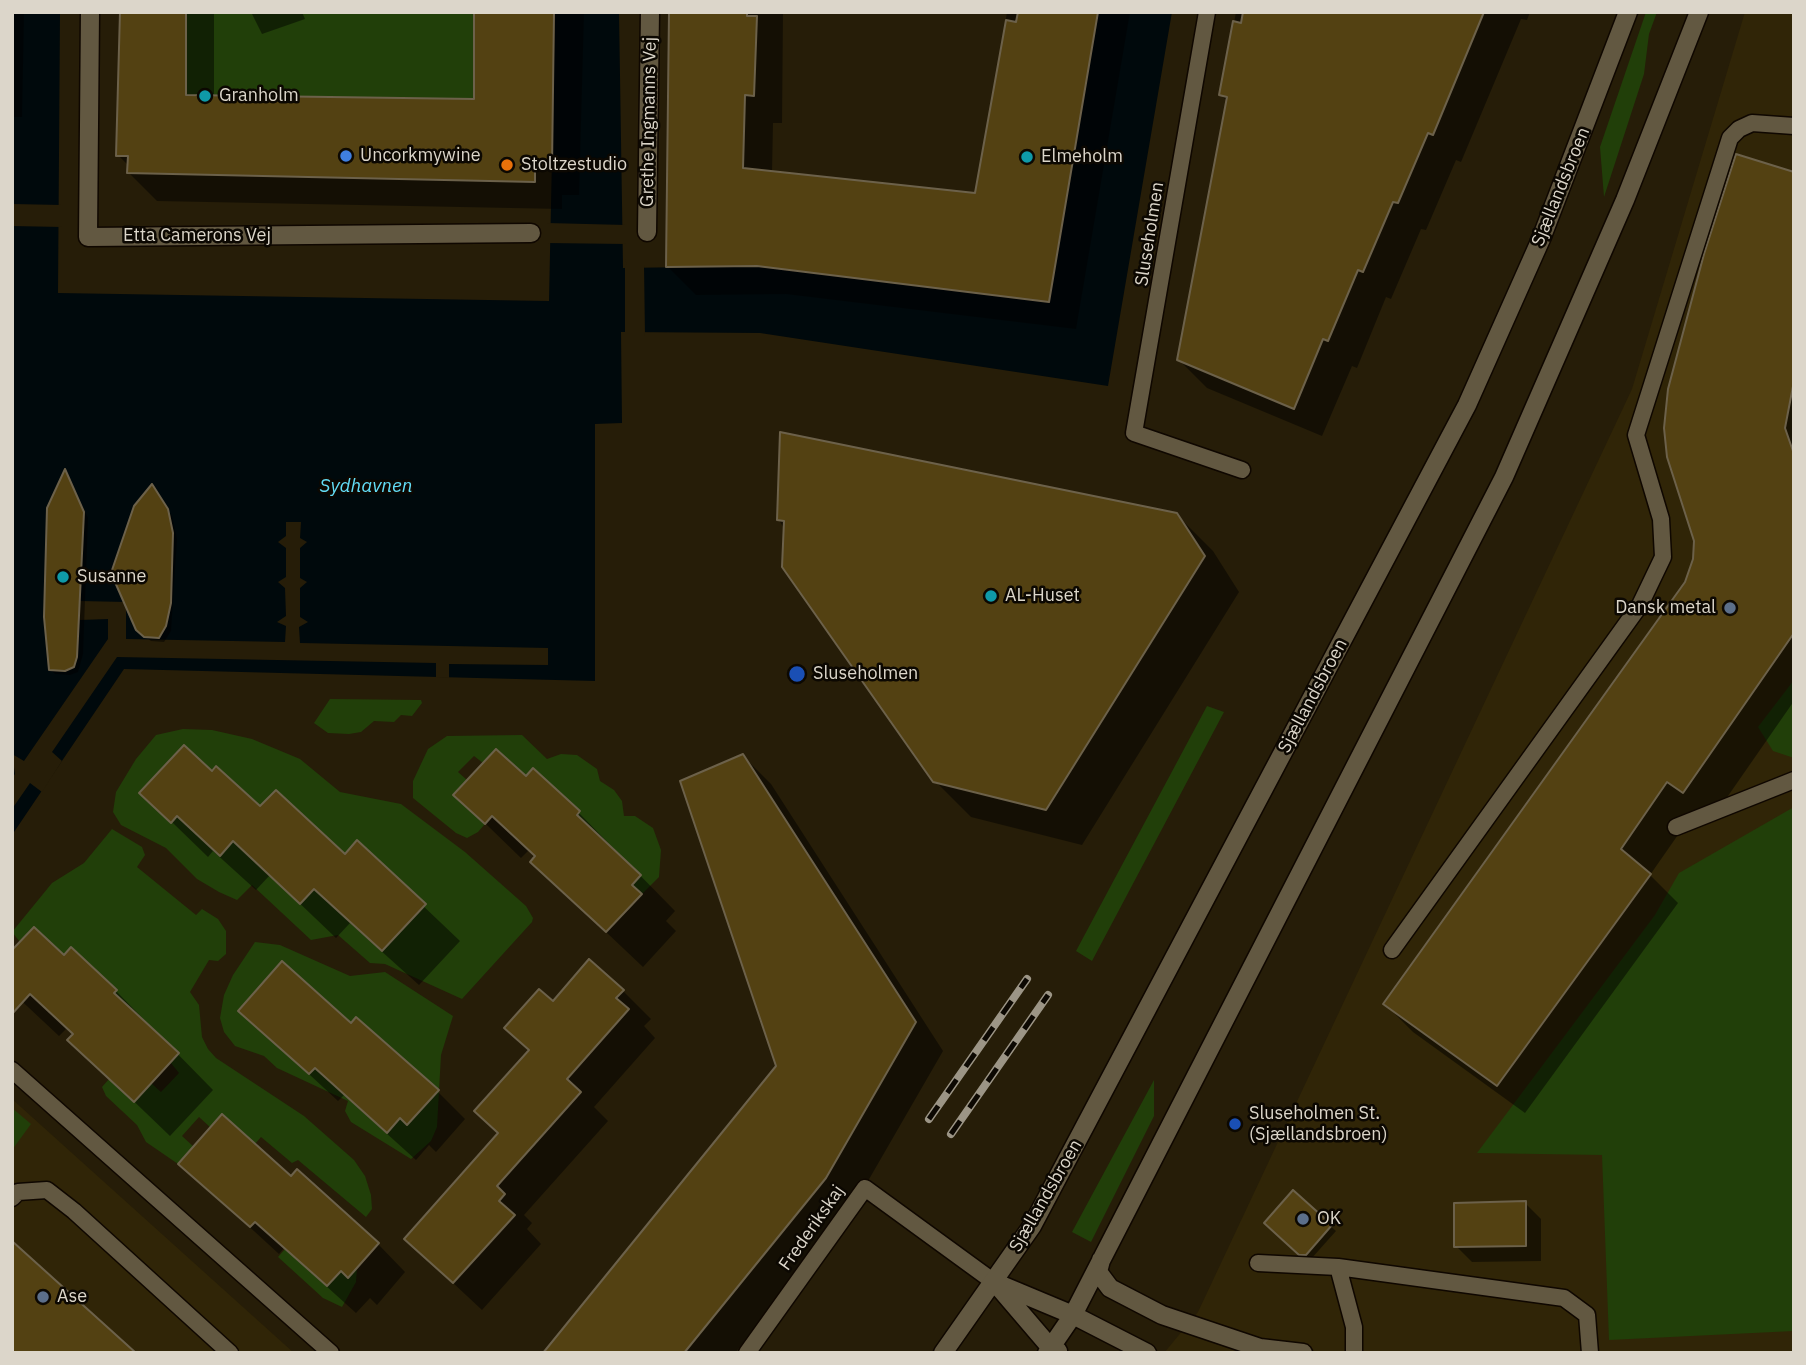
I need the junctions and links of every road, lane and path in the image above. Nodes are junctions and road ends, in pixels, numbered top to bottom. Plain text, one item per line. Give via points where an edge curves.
1 (90, 12) edge
2 (650, 12) edge
3 (1207, 12) edge
4 (1628, 12) edge
5 (1699, 12) edge
6 (1794, 126) edge
7 (647, 232) dead end
8 (530, 233) dead end
9 (1242, 470) dead end
10 (1794, 780) edge
11 (1676, 827) dead end
12 (1392, 950) dead end
13 (12, 1070) edge
14 (12, 1198) edge
15 (1101, 1260) junction
16 (1258, 1263) dead end
17 (1338, 1267) junction
18 (994, 1282) junction
19 (1073, 1314) junction
20 (1052, 1351) edge
21 (230, 1353) edge
22 (331, 1353) edge
23 (747, 1353) edge
24 (943, 1353) edge
25 (1146, 1353) edge
26 (1303, 1353) edge
27 (1354, 1353) edge
28 (1590, 1353) edge

1 - 8 street, Etta Camerons Vej via 88,237
2 - 7 street, Grethe Ingmanns Vej
3 - 9 lane, Sluseholmen via 1134,433
4 - 18 street, Sjællandsbroen via 1541,240 1467,405 1038,1214
5 - 15 street via 1625,200 1504,477
6 - 12 lane via 1752,123 1730,138 1636,435 1661,519 1663,557 1640,605
10 - 11 lane
13 - 22 lane
14 - 21 lane via 18,1192 47,1190
15 - 19 street
15 - 26 street via 1098,1272 1110,1288 1162,1315 1260,1348
16 - 17 lane
17 - 27 lane via 1354,1327
17 - 28 lane via 1564,1298 1587,1315
18 - 19 street
18 - 20 street
18 - 23 lane, Frederikskaj via 865,1188
18 - 24 street, Sjællandsbroen
19 - 20 street
19 - 25 street

